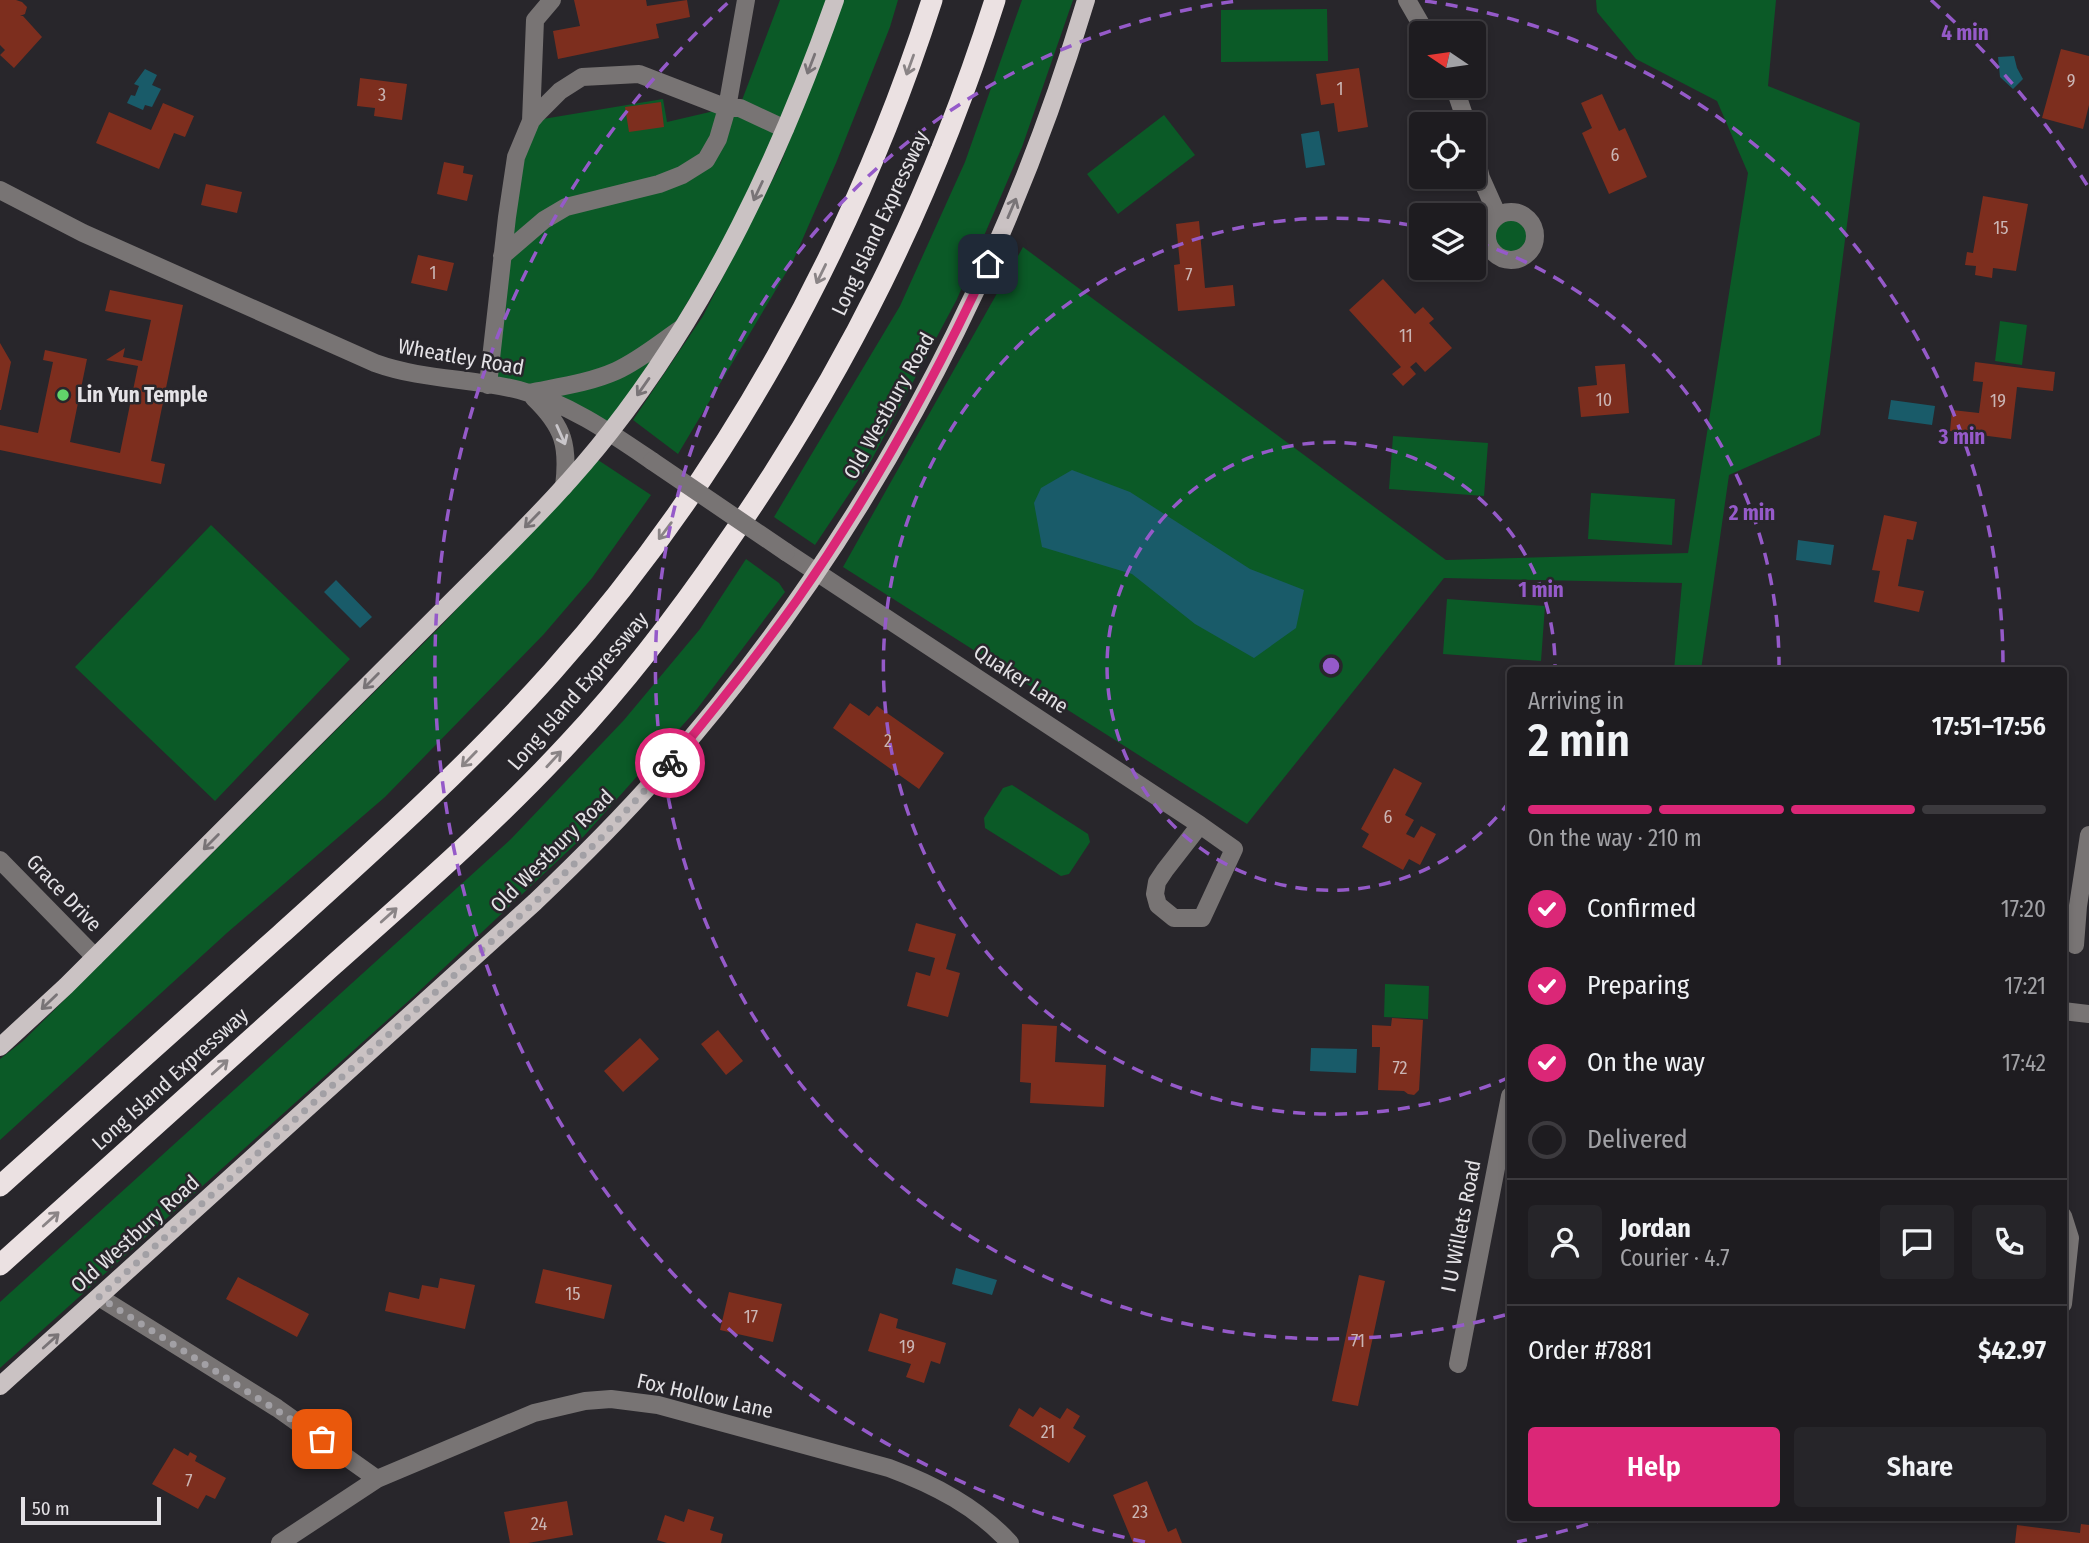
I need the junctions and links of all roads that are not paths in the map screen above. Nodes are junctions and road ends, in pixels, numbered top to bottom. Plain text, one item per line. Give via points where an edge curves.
1 (552, 0) edge
2 (835, 0) edge
3 (932, 0) edge
4 (995, 0) edge
5 (1086, 0) edge
6 (1407, 0) edge
7 (747, 1) edge
8 (1419, 21) edge
9 (727, 108) junction
10 (531, 121) junction
11 (785, 129) junction
12 (1486, 189) edge
13 (0, 190) edge
14 (1498, 216) dead end
15 (502, 256) junction
16 (684, 326) junction
17 (488, 385) junction
18 (529, 393) junction
19 (610, 432) junction
20 (564, 487) junction
21 (816, 571) junction
22 (1200, 825) junction
23 (2089, 835) edge
24 (0, 860) edge
25 (2075, 945) dead end
26 (95, 957) junction
27 (2067, 1012) edge
28 (2089, 1014) edge
29 (0, 1047) edge
30 (1507, 1111) edge
31 (0, 1186) edge
32 (2067, 1229) edge
33 (0, 1265) edge
34 (2067, 1266) edge
35 (99, 1297) junction
36 (1458, 1364) dead end
37 (0, 1386) edge
38 (377, 1479) junction
39 (280, 1543) edge
40 (1010, 1543) edge

1 - 10 street via 535,20
2 -> 11 main road
3 -> 31 highway, Long Island Expressway via 873,160 817,283 751,401 637,568 552,671 457,772
33 -> 4 highway, Long Island Expressway via 487,827 572,740 659,638 778,469 848,351 910,228 961,102
21 -> 5 main road, Old Westbury Road via 896,443 965,313 1033,157
6 - 8 street
7 - 9 street
9 - 10 street via 639,74 582,77 560,91
9 - 11 street via 740,108
9 - 15 street via 706,160 659,184 566,206
10 - 15 street via 516,157
11 -> 16 main road via 749,209
12 - 14 street
13 - 17 street, Wheatley Road via 83,233 375,363 425,377
15 - 17 street
16 - 18 street via 617,370
16 -> 19 main road
17 - 18 street, Wheatley Road
18 - 19 street, Wheatley Road
18 -> 20 street via 551,416 566,444
19 - 20 main road
19 - 21 street, Wheatley Road, bridge
20 -> 26 main road
21 - 22 street, Quaker Lane
21 - 35 main road, Old Westbury Road via 689,740 587,851
22 - 22 street, Quaker Lane via 1234,849 1202,918 1174,918 1158,905 1157,882
23 - 25 street
24 - 26 street, Grace Drive
26 -> 29 main road
27 - 28 street
30 - 36 street, I U Willets Road
32 - 34 street
37 -> 35 main road, Old Westbury Road
35 - 38 street via 277,1409
38 - 39 street, Fox Hollow Lane
38 - 40 street, Fox Hollow Lane via 534,1413 611,1399 658,1405 921,1479 977,1512

